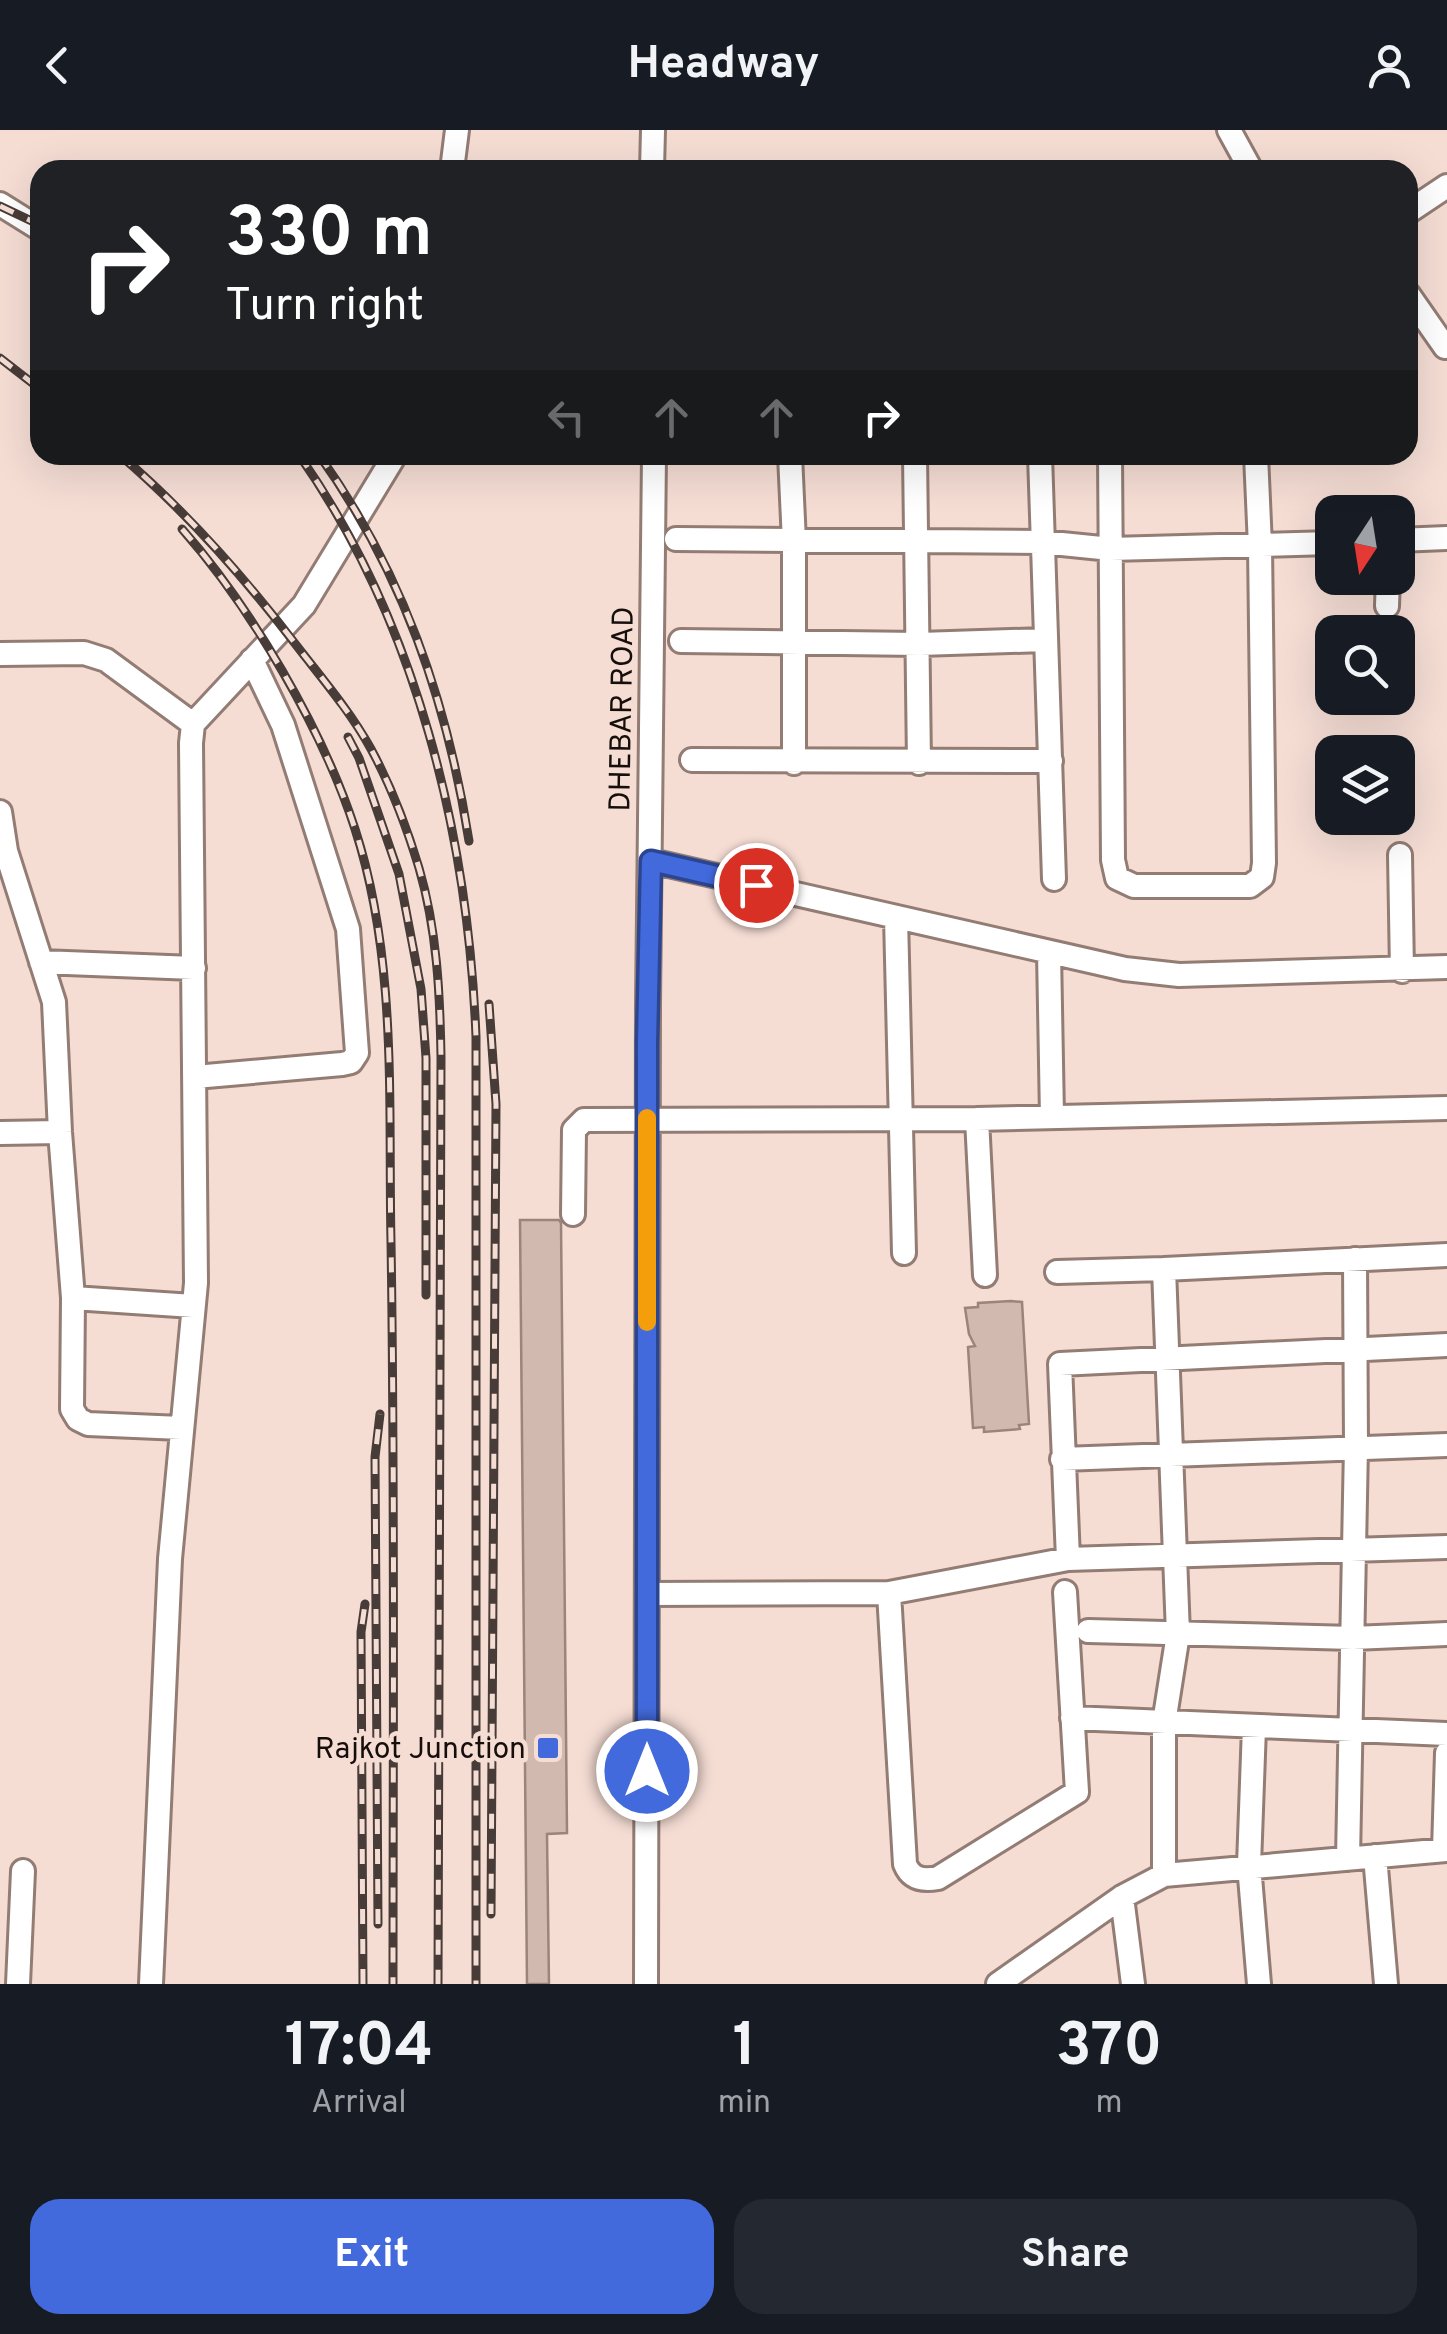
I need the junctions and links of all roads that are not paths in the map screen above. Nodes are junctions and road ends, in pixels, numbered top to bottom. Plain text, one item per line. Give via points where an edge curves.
1 (457, 130) edge
2 (652, 130) edge
3 (1229, 130) edge
4 (453, 160) edge
5 (652, 160) edge
6 (1246, 160) edge
7 (1447, 186) edge
8 (0, 204) edge
9 (1418, 205) edge
10 (30, 223) edge
11 (1418, 308) edge
12 (1445, 347) edge
13 (383, 465) edge
14 (654, 465) edge
15 (790, 465) edge
16 (915, 465) edge
17 (1040, 465) edge
18 (1110, 465) edge
19 (1256, 465) edge
20 (1447, 538) edge
21 (676, 539) dead end
22 (1415, 539) edge
23 (794, 542) junction
24 (916, 542) junction
25 (1042, 542) junction
26 (1315, 544) edge
27 (1260, 546) junction
28 (1111, 549) junction
29 (1387, 595) edge
30 (1387, 606) dead end
31 (1044, 640) junction
32 (681, 641) dead end
33 (793, 644) junction
34 (920, 644) junction
35 (0, 654) edge
36 (252, 660) junction
37 (193, 724) junction
38 (692, 760) dead end
39 (1052, 761) junction
40 (794, 762) junction
41 (919, 762) junction
42 (0, 812) edge
43 (3, 851) edge
44 (1400, 855) dead end
45 (651, 861) junction
46 (1054, 879) dead end
47 (24, 907) junction
48 (0, 916) edge
49 (896, 917) junction
50 (1050, 952) junction
51 (41, 962) junction
52 (194, 968) junction
53 (1447, 968) edge
54 (1402, 971) junction
55 (194, 1077) junction
56 (1447, 1108) edge
57 (1052, 1118) junction
58 (977, 1119) junction
59 (903, 1120) junction
60 (647, 1121) junction
61 (60, 1132) junction
62 (0, 1133) edge
63 (573, 1214) dead end
64 (904, 1253) dead end
65 (1447, 1254) edge
66 (1355, 1259) junction
67 (1164, 1269) junction
68 (1056, 1272) dead end
69 (985, 1275) dead end
70 (72, 1298) junction
71 (193, 1306) junction
72 (1447, 1346) edge
73 (1357, 1350) junction
74 (1169, 1360) junction
75 (181, 1428) junction
76 (1447, 1445) edge
77 (1356, 1446) junction
78 (1170, 1454) junction
79 (1062, 1459) junction
80 (1447, 1547) edge
81 (1354, 1551) junction
82 (1177, 1556) junction
83 (1068, 1559) junction
84 (1065, 1592) dead end
85 (888, 1593) junction
86 (647, 1594) junction
87 (1088, 1631) dead end
88 (1178, 1634) junction
89 (1447, 1634) edge
90 (1353, 1638) junction
91 (1072, 1718) junction
92 (1164, 1722) junction
93 (1254, 1727) junction
94 (1352, 1732) junction
95 (1447, 1734) edge
96 (1447, 1753) edge
97 (1446, 1850) edge
98 (1375, 1856) junction
99 (1348, 1859) junction
100 (1249, 1865) junction
101 (23, 1871) dead end
102 (1164, 1875) junction
103 (1122, 1898) junction
104 (18, 1984) edge
105 (151, 1984) edge
106 (646, 1984) edge
107 (998, 1984) edge
108 (1133, 1984) edge
109 (1260, 1984) edge
110 (1386, 1984) edge

1 - 4 street
2 - 5 street
3 - 6 street
7 - 9 street
8 - 10 street
11 - 12 street
13 - 36 street via 304,605
14 - 45 street, DHEBAR ROAD
15 - 23 street
16 - 24 street
17 - 25 street
18 - 28 street
19 - 27 street
20 - 22 street
21 - 23 street
23 - 24 street
23 - 33 street
24 - 25 street
24 - 34 street
25 - 28 street
25 - 31 street
26 - 27 street
27 - 28 street
27 - 28 street via 1264,863 1262,877 1250,886 1134,886 1117,878
29 - 30 street
31 - 34 street
31 - 39 street
32 - 33 street
33 - 34 street
33 - 40 street
34 - 41 street
35 - 37 street via 95,656
36 - 37 street
36 - 55 street via 284,725 348,929 357,1053 342,1064
37 - 52 street
38 - 40 street
39 - 41 street
39 - 46 street
40 - 41 street
42 - 43 street
43 - 47 street
44 - 54 street
45 - 49 street
45 - 60 street, DHEBAR ROAD
47 - 48 street
47 - 51 street
49 - 50 street
49 - 59 street
50 - 54 street via 1179,975
50 - 57 street
51 - 52 street
51 - 61 street via 58,1032
52 - 55 street
53 - 54 street
55 - 71 street
56 - 57 street
57 - 58 street
58 - 59 street
58 - 69 street
59 - 60 street
59 - 64 street
60 - 63 street via 584,1120 574,1130
60 - 86 street, DHEBAR ROAD
61 - 62 street
61 - 70 street
65 - 66 street
66 - 67 street
66 - 73 street
67 - 68 street
67 - 74 street
70 - 71 street
70 - 75 street via 72,1409 78,1419
71 - 75 street
72 - 73 street
73 - 74 street
73 - 77 street
74 - 78 street
74 - 79 street via 1060,1364
75 - 105 street
76 - 77 street
77 - 78 street
77 - 81 street
78 - 79 street
78 - 82 street
79 - 83 street
80 - 81 street
81 - 82 street
81 - 90 street
82 - 83 street
82 - 88 street
83 - 85 street
84 - 91 street
85 - 86 street
85 - 91 street via 908,1873 938,1878 1077,1792
86 - 106 street, DHEBAR ROAD
87 - 88 street
88 - 90 street
88 - 92 street
89 - 90 street
90 - 94 street
91 - 92 street
92 - 93 street
92 - 102 street
93 - 94 street
93 - 100 street
94 - 95 street
94 - 99 street
96 - 97 street
97 - 98 street
98 - 99 street
98 - 110 street
99 - 100 street
100 - 102 street
100 - 109 street
101 - 104 street
102 - 103 street
103 - 107 street
103 - 108 street

